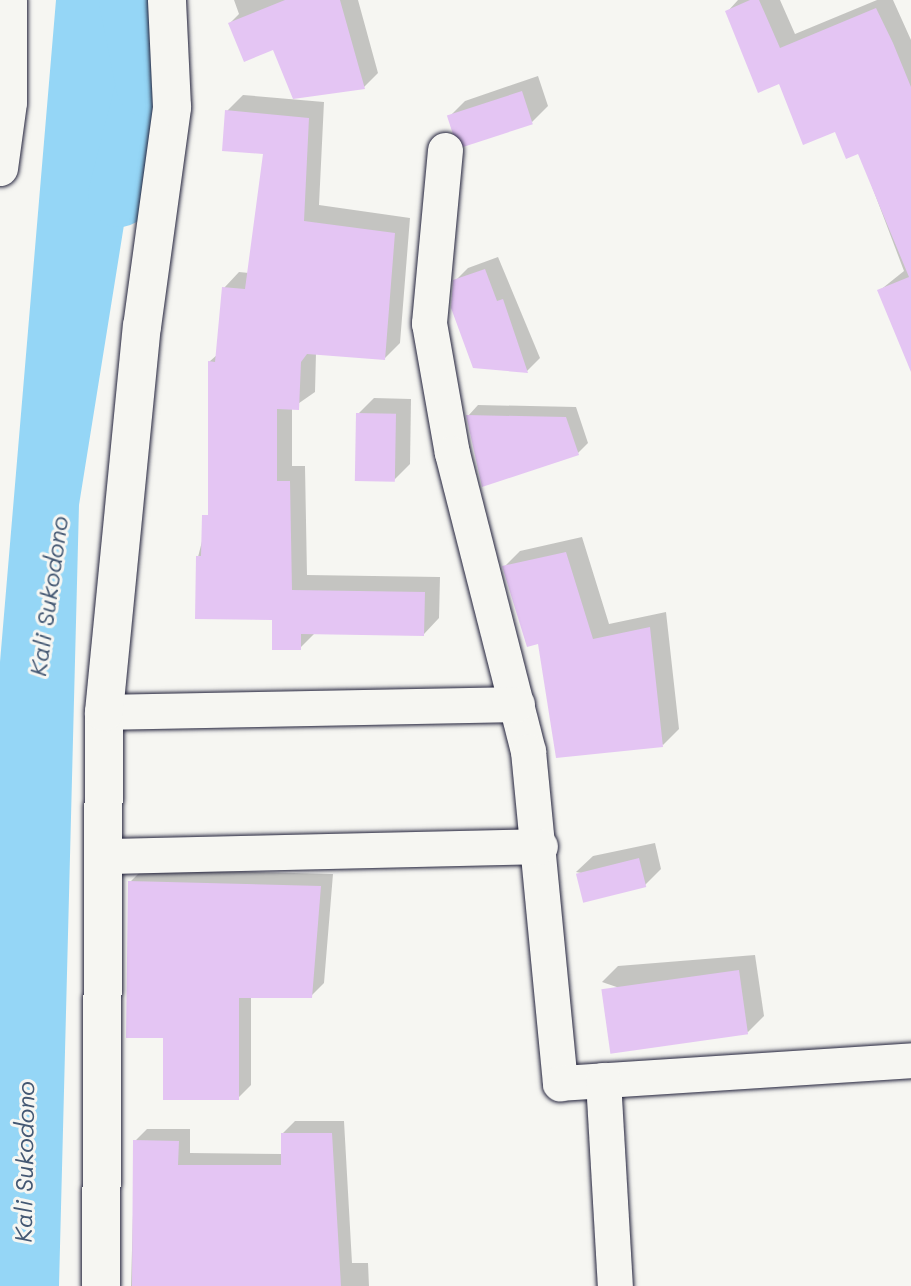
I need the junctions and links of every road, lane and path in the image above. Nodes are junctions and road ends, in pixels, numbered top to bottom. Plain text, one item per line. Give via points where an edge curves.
1 (9, 0) edge
2 (174, 2) edge
3 (5, 103) edge
4 (445, 150) dead end
5 (0, 168) edge
6 (517, 704) junction
7 (104, 712) junction
8 (540, 846) junction
9 (105, 856) junction
10 (911, 1060) edge
11 (603, 1080) junction
12 (101, 1286) edge
13 (615, 1286) edge

1 - 3 street
2 - 7 main road via 172,107 142,327
3 - 5 street
4 - 6 street via 429,323 453,453
6 - 7 street
6 - 8 street
7 - 9 main road
8 - 9 street
8 - 11 street via 560,1083
9 - 12 main road
10 - 11 street
11 - 13 street

